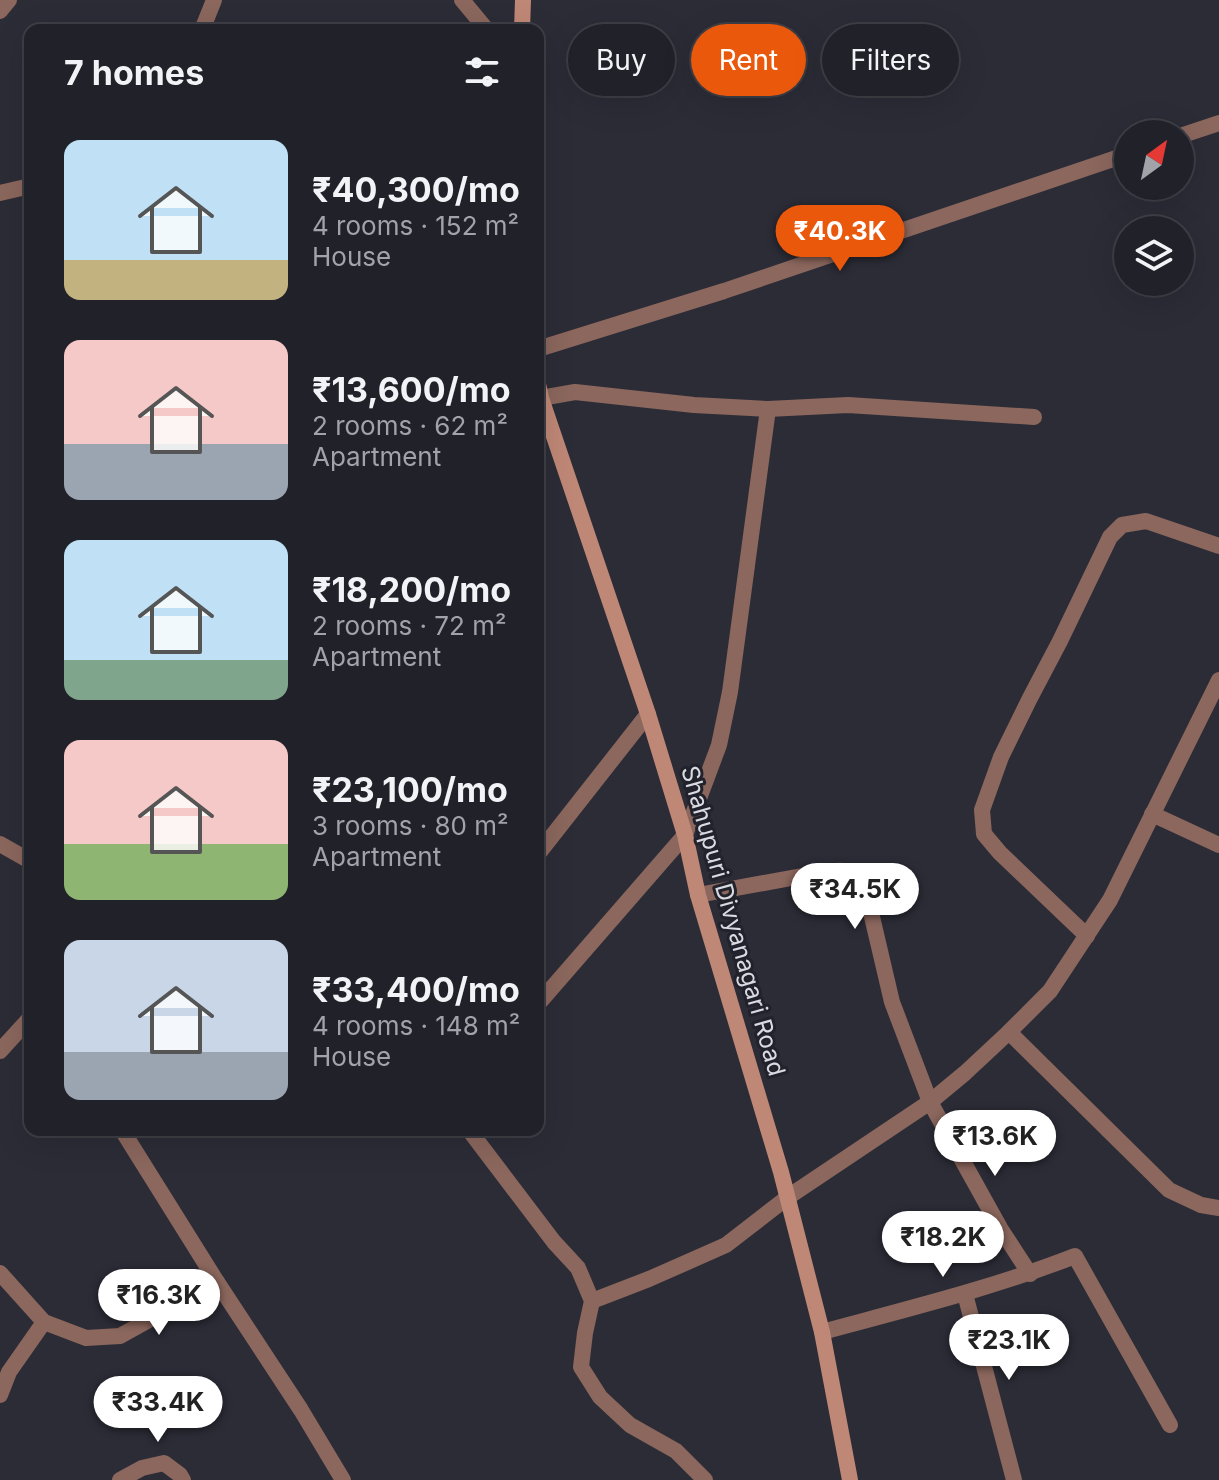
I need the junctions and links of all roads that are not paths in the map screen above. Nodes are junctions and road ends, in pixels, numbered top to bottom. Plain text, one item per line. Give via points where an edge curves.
1 (9, 0) edge
2 (214, 0) edge
3 (462, 0) edge
4 (523, 0) edge
5 (0, 11) edge
6 (204, 24) edge
7 (482, 24) edge
8 (522, 24) edge
9 (1219, 123) edge
10 (1194, 131) edge
11 (1114, 159) edge
12 (24, 187) edge
13 (0, 193) edge
14 (544, 347) edge
15 (544, 391) edge
16 (544, 406) edge
17 (768, 409) junction
18 (1034, 417) dead end
19 (1219, 546) edge
20 (1219, 680) edge
21 (648, 714) junction
22 (1152, 814) junction
23 (685, 835) junction
24 (0, 844) edge
25 (1219, 845) edge
26 (544, 846) edge
27 (24, 858) edge
28 (698, 895) junction
29 (1087, 936) junction
30 (544, 997) edge
31 (24, 1025) edge
32 (1009, 1032) junction
33 (0, 1051) edge
34 (930, 1102) junction
35 (126, 1136) edge
36 (474, 1136) edge
37 (788, 1197) junction
38 (1219, 1208) edge
39 (0, 1273) edge
40 (1030, 1274) junction
41 (217, 1282) junction
42 (965, 1294) junction
43 (592, 1301) junction
44 (44, 1322) junction
45 (822, 1332) junction
46 (0, 1395) edge
47 (1170, 1425) dead end
48 (120, 1480) edge
49 (183, 1480) edge
50 (343, 1480) edge
51 (705, 1480) edge
52 (850, 1480) edge
53 (1014, 1480) edge

1 - 5 street
2 - 6 street
3 - 7 street
4 - 8 main road
9 - 10 street
11 - 14 street
12 - 13 street
15 - 17 street
16 - 21 main road, Shahupuri Divyanagari Road
17 - 18 street via 848,405
17 - 23 street via 730,692 719,745
19 - 29 street via 1146,521 1122,525 1110,537 1001,757 982,810 984,834
20 - 22 street
21 - 23 main road, Shahupuri Divyanagari Road
21 - 26 street
22 - 25 street
22 - 29 street
23 - 28 main road, Shahupuri Divyanagari Road
23 - 30 street
24 - 27 street
28 - 34 street via 824,872 856,875 865,887 892,1002
28 - 37 main road, Shahupuri Divyanagari Road
29 - 32 street via 1050,991
31 - 33 street
32 - 34 street
32 - 38 street via 1169,1190
34 - 37 street
34 - 40 street
35 - 41 street
36 - 43 street via 578,1268
37 - 43 street via 726,1245
37 - 45 main road, Shahupuri Divyanagari Road
39 - 44 street
40 - 42 street
40 - 47 street via 1075,1256
41 - 44 street via 120,1336 86,1338
41 - 50 street
42 - 45 street
42 - 53 street
43 - 51 street via 581,1367 600,1397 630,1425 676,1451
44 - 46 street via 9,1372
45 - 52 main road, Shahupuri Divyanagari Road
48 - 49 street via 164,1463

